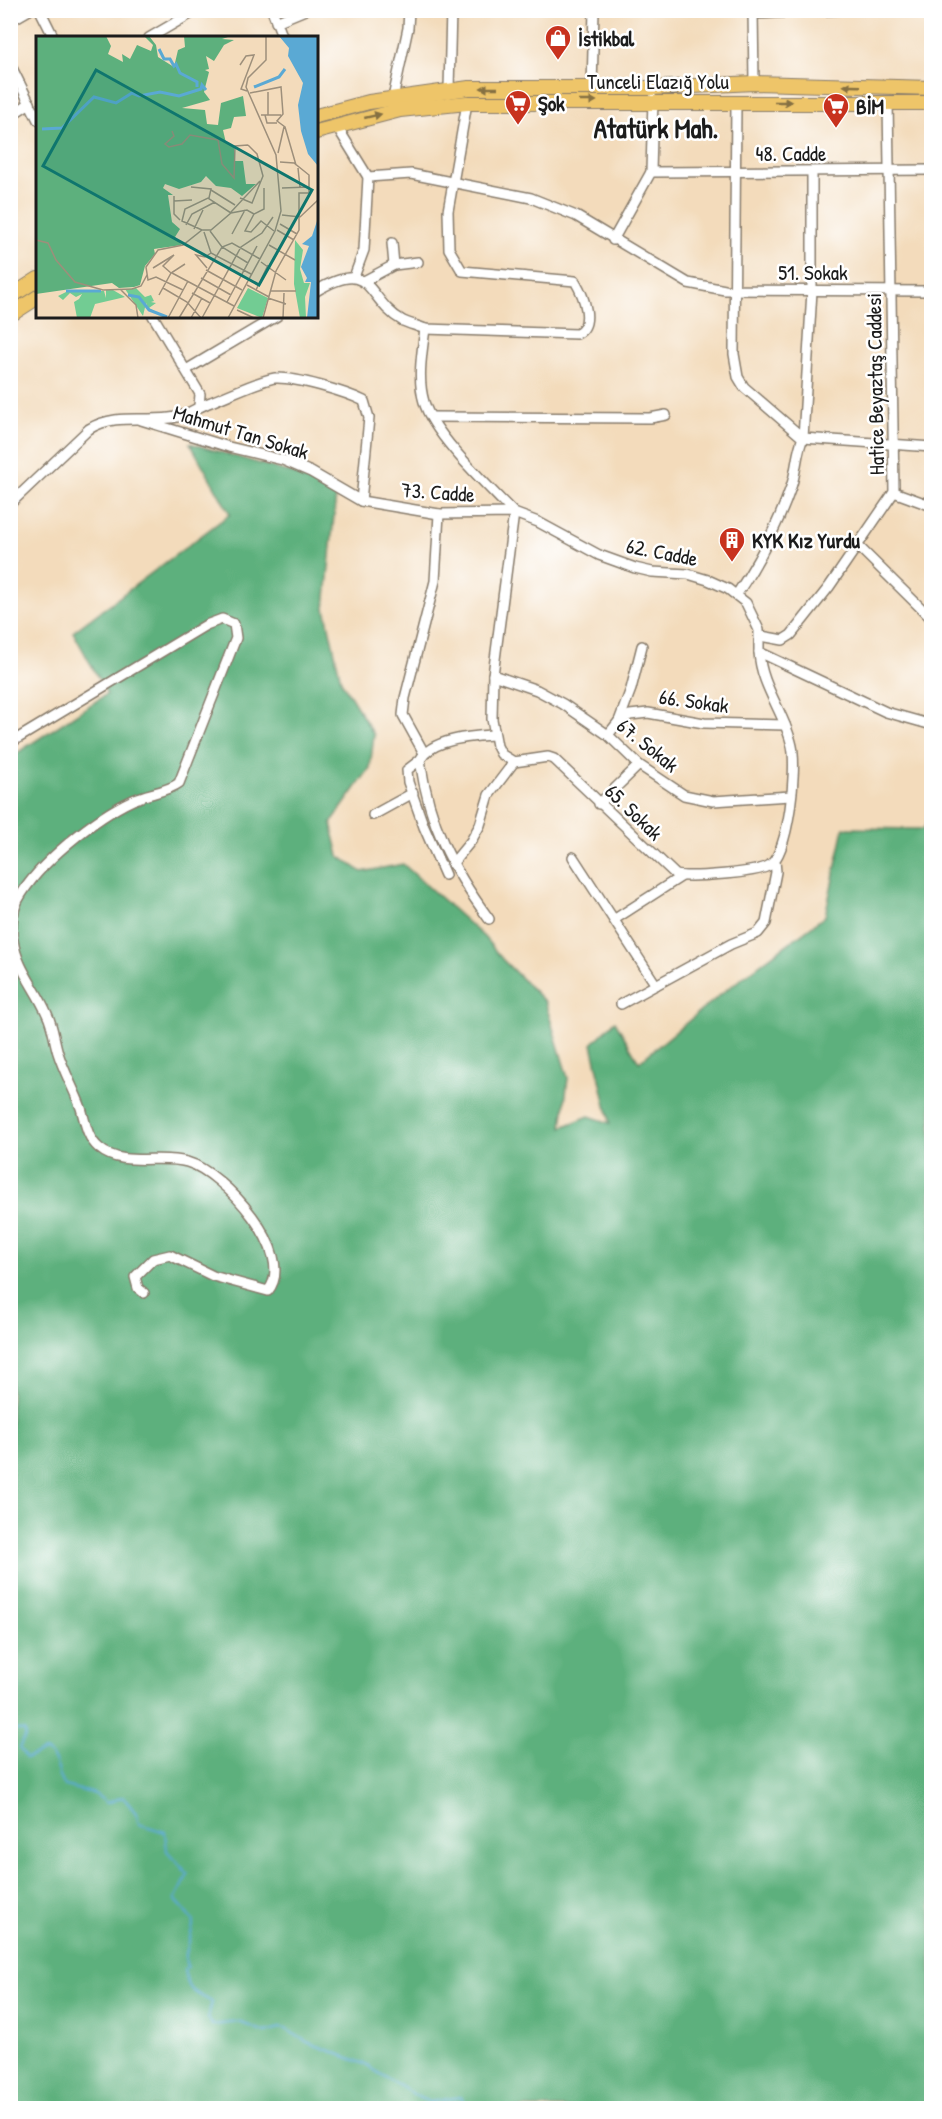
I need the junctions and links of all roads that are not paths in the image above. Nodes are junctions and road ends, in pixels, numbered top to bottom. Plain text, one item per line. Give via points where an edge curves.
1 (29, 10) edge
2 (40, 10) edge
3 (197, 10) edge
4 (272, 10) edge
5 (305, 10) edge
6 (409, 10) edge
7 (451, 10) edge
8 (594, 10) edge
9 (841, 10) edge
10 (753, 13) edge
11 (10, 21) edge
12 (276, 22) junction
13 (53, 36) edge
14 (152, 36) edge
15 (281, 36) edge
16 (10, 64) edge
17 (754, 83) junction
18 (592, 88) junction
19 (932, 88) edge
20 (449, 89) junction
21 (653, 95) junction
22 (393, 98) junction
23 (736, 102) junction
24 (888, 102) junction
25 (30, 103) junction
26 (467, 103) junction
27 (932, 103) edge
28 (318, 115) edge
29 (10, 116) edge
30 (36, 116) edge
31 (336, 125) junction
32 (318, 131) edge
33 (932, 170) edge
34 (735, 171) junction
35 (812, 171) junction
36 (890, 171) junction
37 (651, 172) junction
38 (368, 177) junction
39 (454, 181) junction
40 (614, 240) junction
41 (392, 243) dead end
42 (418, 262) dead end
43 (394, 265) junction
44 (354, 277) junction
45 (36, 280) edge
46 (364, 281) junction
47 (318, 290) edge
48 (735, 290) junction
49 (812, 291) junction
50 (892, 291) junction
51 (932, 291) edge
52 (10, 297) edge
53 (36, 298) edge
54 (10, 315) edge
55 (154, 318) edge
56 (274, 318) edge
57 (425, 328) junction
58 (186, 370) junction
59 (199, 406) junction
60 (666, 415) dead end
61 (432, 417) junction
62 (141, 420) junction
63 (803, 438) junction
64 (893, 444) junction
65 (932, 447) edge
66 (894, 492) junction
67 (361, 501) junction
68 (10, 504) edge
69 (932, 506) edge
70 (514, 513) junction
71 (439, 514) junction
72 (857, 545) junction
73 (736, 594) junction
74 (932, 619) edge
75 (761, 636) junction
76 (642, 646) dead end
77 (759, 652) junction
78 (493, 675) junction
79 (619, 722) junction
80 (785, 725) junction
81 (932, 725) edge
82 (493, 735) junction
83 (608, 735) junction
84 (10, 743) edge
85 (422, 756) junction
86 (514, 762) junction
87 (639, 765) junction
88 (413, 793) junction
89 (791, 796) junction
90 (599, 804) junction
91 (373, 815) dead end
92 (573, 857) dead end
93 (775, 861) junction
94 (452, 864) junction
95 (445, 875) dead end
96 (682, 876) junction
97 (489, 919) dead end
98 (615, 919) junction
99 (656, 985) junction
100 (621, 1004) dead end
101 (144, 1293) dead end

1 - 11 street
2 - 13 street
3 - 14 street
4 - 12 street
5 - 12 street
6 - 22 street
7 - 20 street
8 - 18 street
9 - 10 street
10 - 17 street
12 - 15 street
16 - 25 street
19 -> 17 main road, Tunceli Elazığ Yolu
17 - 21 main road, Tunceli Elazığ Yolu
18 -> 20 main road, Tunceli Elazığ Yolu
18 - 21 main road, Tunceli Elazığ Yolu
20 - 22 main road, Tunceli Elazığ Yolu
21 - 23 main road, Tunceli Elazığ Yolu
26 -> 21 main road, Tunceli Elazığ Yolu
21 - 37 street
22 - 28 main road, Tunceli Elazığ Yolu
23 -> 24 main road, Tunceli Elazığ Yolu
23 - 34 street
24 - 27 main road, Tunceli Elazığ Yolu
24 - 36 street, Hatice Beyaztaş Caddesi
25 - 29 street
25 - 30 street
31 -> 26 main road, Tunceli Elazığ Yolu via 400,110
26 - 39 street
31 - 32 main road, Tunceli Elazığ Yolu
31 - 38 street
33 - 36 street, 48. Cadde
34 - 35 street, 48. Cadde
34 - 37 street, 48. Cadde
34 - 48 street
35 - 36 street, 48. Cadde
35 - 49 street
36 - 50 street, Hatice Beyaztaş Caddesi
37 - 40 street
38 - 39 street, 51. Sokak via 411,174
38 - 44 street via 364,250
39 - 40 street, 51. Sokak via 531,198 576,216
39 - 57 street via 448,211 449,249 462,271 575,281 588,323 577,334
40 - 48 street, 51. Sokak via 688,283
41 - 43 street
42 - 43 street
43 - 46 street
44 - 46 street
44 - 47 street via 335,280
45 - 52 main road
46 - 57 street via 403,320
48 - 49 street, 51. Sokak
48 - 63 street via 734,354 738,377 744,387
49 - 50 street, 51. Sokak
49 - 63 street
50 - 51 street, 51. Sokak
50 - 64 street, Hatice Beyaztaş Caddesi
53 - 54 main road
55 - 58 street, Mahmut Tan Sokak
56 - 58 street
57 - 61 street via 421,386
58 - 59 street, Mahmut Tan Sokak via 200,394
59 - 62 street, Mahmut Tan Sokak via 180,416
59 - 67 street via 275,378 347,393 364,401 369,418
60 - 61 street
61 - 70 street
62 - 67 street, Mahmut Tan Sokak via 283,460
62 - 68 street, Mahmut Tan Sokak via 117,417 89,429
63 - 64 street
63 - 73 street via 791,486 776,523 755,567
64 - 65 street
64 - 66 street, Hatice Beyaztaş Caddesi
66 - 69 street
66 - 72 street, Hatice Beyaztaş Caddesi
67 - 71 street, 73. Cadde
70 - 71 street, 73. Cadde
70 - 73 street, 62. Cadde via 599,555 652,572 688,574
70 - 78 street
71 - 85 street via 435,581 405,698 404,716
72 - 74 street
72 - 75 street, Hatice Beyaztaş Caddesi via 830,587 791,635 783,640
73 - 75 street, 62. Cadde via 753,614
75 - 77 street
76 - 79 street
77 - 80 street via 765,684
77 - 81 street via 886,712
78 - 82 street
78 - 83 street, 67. Sokak via 537,690
79 - 80 street, 66. Sokak via 630,715 648,713 704,723
79 - 83 street
80 - 89 street via 794,764
82 - 85 street via 469,737
82 - 86 street via 501,754
83 - 87 street, 67. Sokak
84 - 101 street via 206,625 222,619 234,624 236,638 179,783 119,807 93,824 40,873 14,908 16,954 47,1013 60,1060 93,1143 110,1155 123,1158 175,1159 201,1167 243,1204 270,1248 274,1273 268,1292 213,1276 170,1255 153,1259 135,1277
85 - 88 street via 407,770
85 - 94 street via 430,814
86 - 90 street, 65. Sokak via 554,759
86 - 94 street via 489,795 480,825
87 - 89 street, 67. Sokak via 690,798 722,801
87 - 90 street
88 - 91 street
88 - 95 street
89 - 93 street via 782,846
90 - 96 street, 65. Sokak via 667,868
92 - 98 street
93 - 96 street via 760,870
93 - 99 street via 766,923 758,933
94 - 97 street
96 - 98 street
98 - 99 street
99 - 100 street

